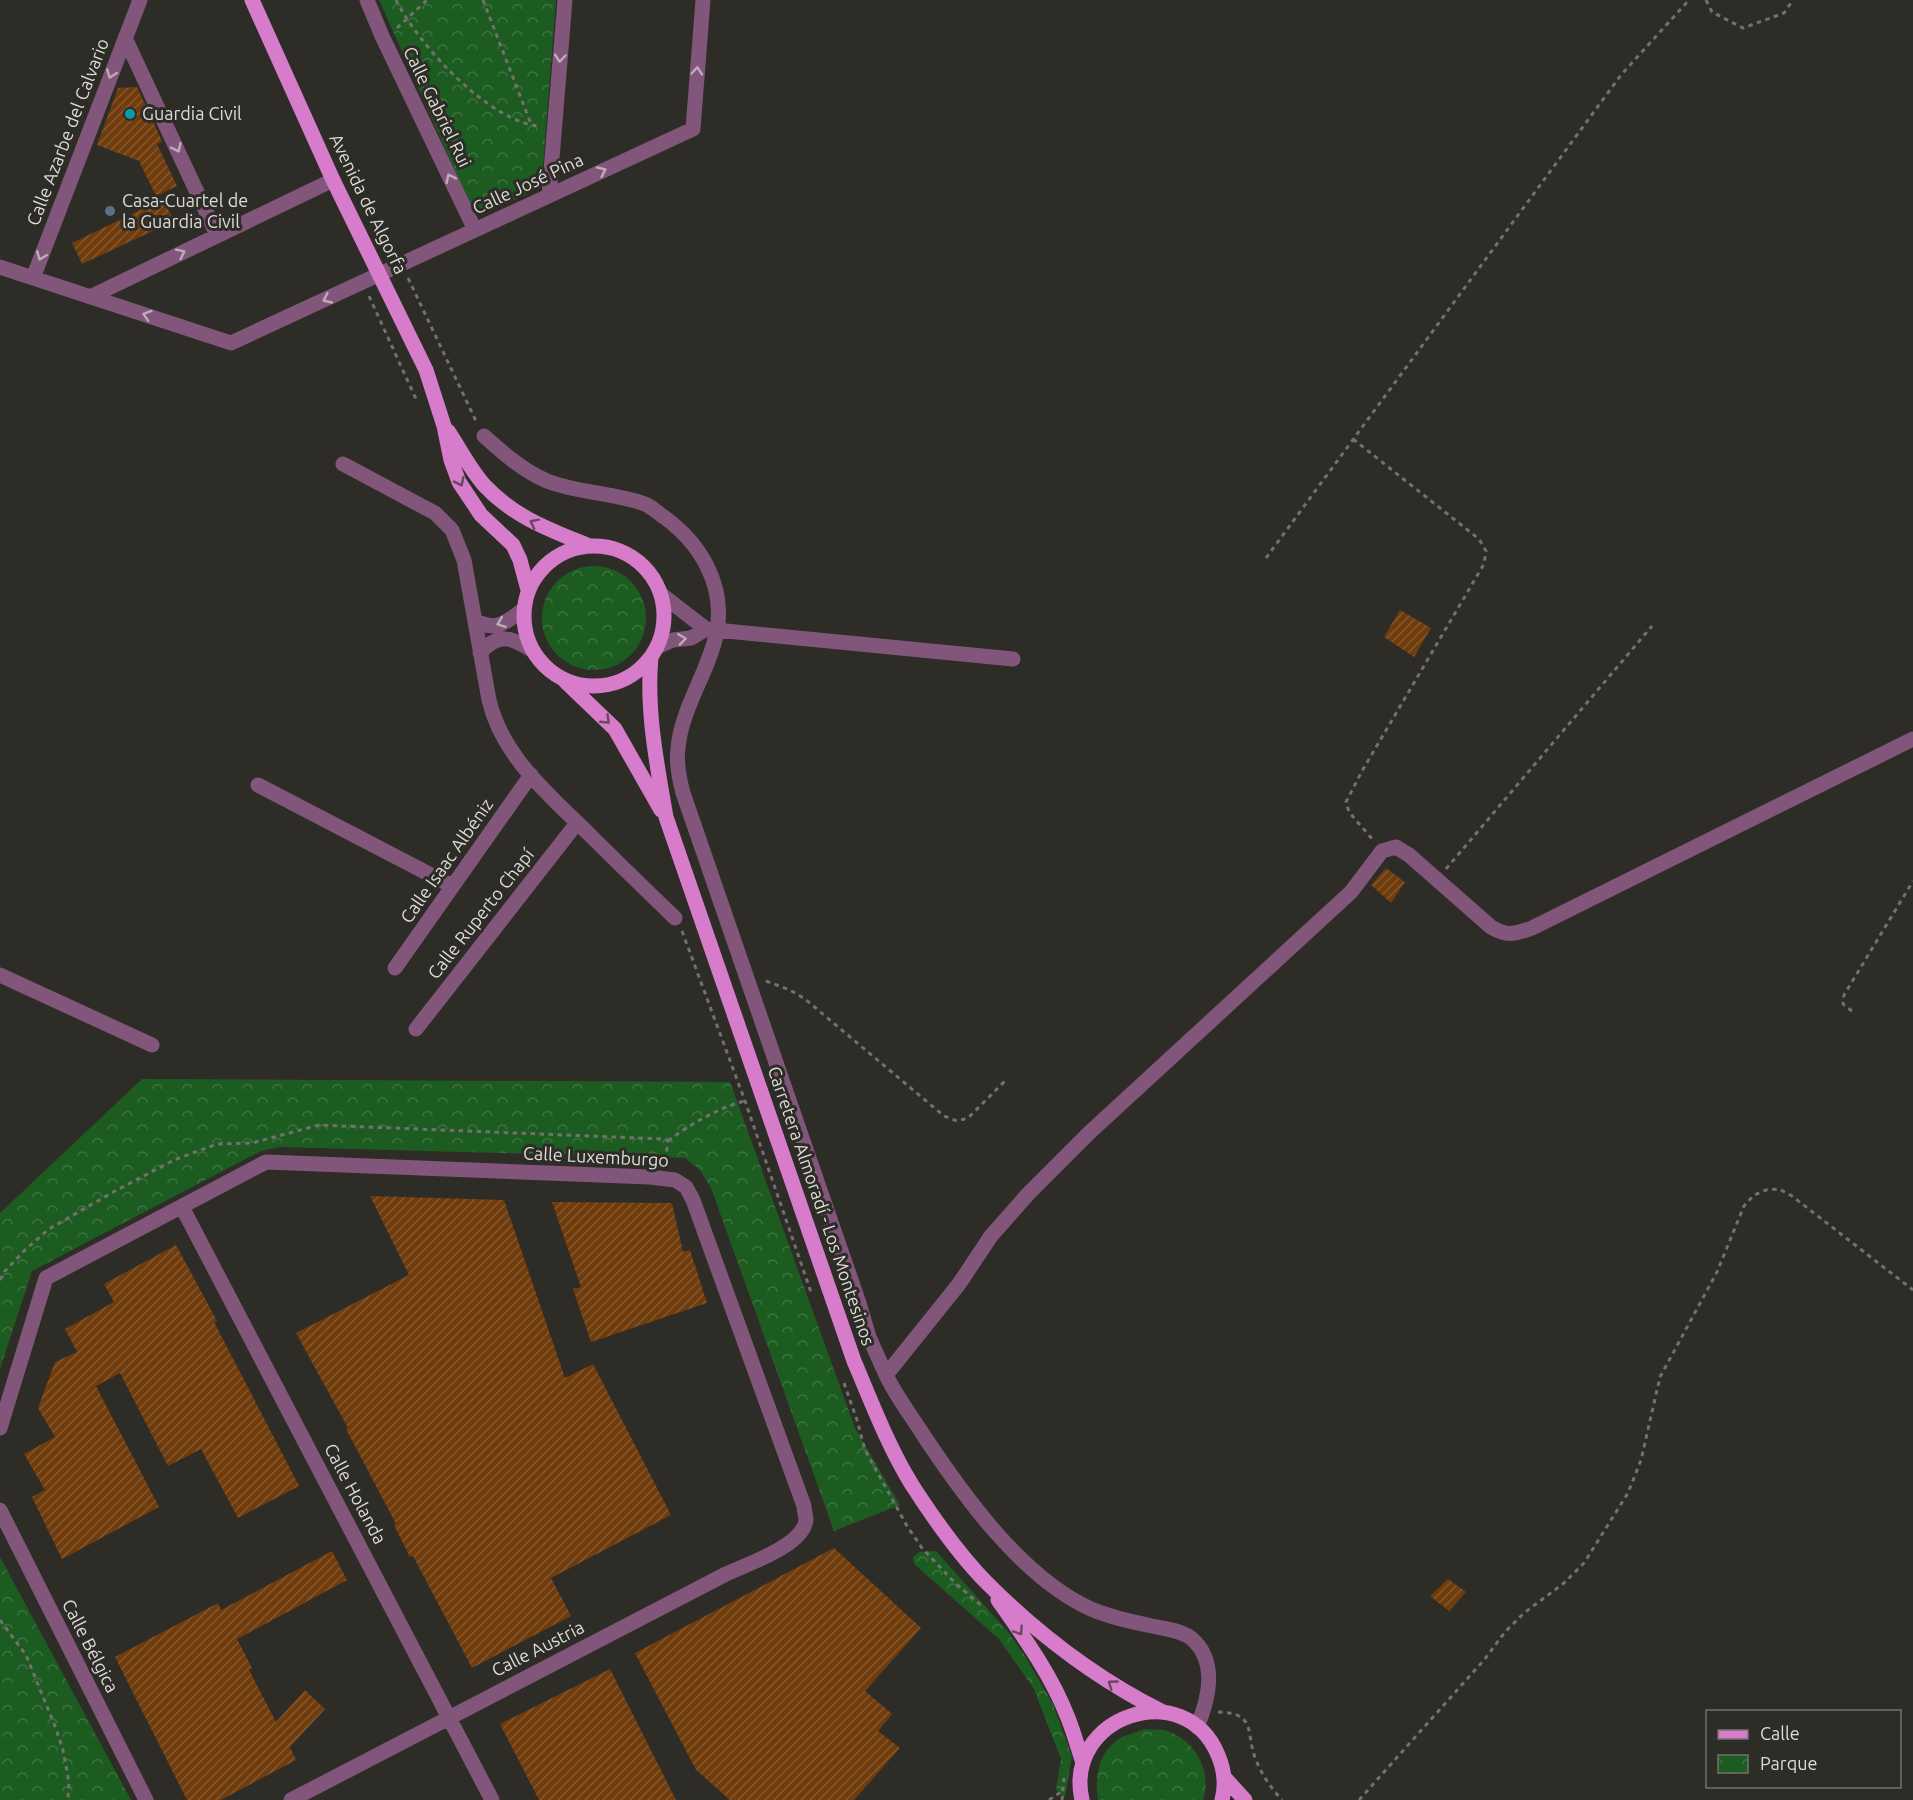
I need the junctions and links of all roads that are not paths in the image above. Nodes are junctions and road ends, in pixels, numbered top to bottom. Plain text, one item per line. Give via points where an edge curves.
1 (140, 0) edge
2 (252, 0) edge
3 (367, 0) edge
4 (565, 0) edge
5 (703, 0) edge
6 (125, 38) junction
7 (333, 180) junction
8 (549, 195) junction
9 (475, 230) junction
10 (217, 235) junction
11 (0, 267) edge
12 (380, 274) junction
13 (33, 278) junction
14 (90, 297) junction
15 (444, 426) junction
16 (484, 436) road end
17 (343, 464) dead end
18 (588, 545) junction
19 (528, 590) junction
20 (662, 595) junction
21 (524, 609) junction
22 (476, 621) junction
23 (712, 629) junction
24 (533, 651) junction
25 (654, 652) junction
26 (480, 654) junction
27 (1013, 659) dead end
28 (564, 680) junction
29 (1913, 739) edge
30 (531, 775) junction
31 (258, 785) dead end
32 (666, 817) junction
33 (577, 823) junction
34 (452, 886) junction
35 (675, 918) road end
36 (394, 968) dead end
37 (0, 975) edge
38 (417, 1029) dead end
39 (152, 1045) dead end
40 (182, 1207) junction
41 (886, 1375) junction
42 (0, 1428) edge
43 (0, 1510) edge
44 (802, 1532) joint
45 (987, 1583) junction
46 (1163, 1712) junction
47 (449, 1717) junction
48 (1197, 1727) junction
49 (1083, 1763) junction
50 (1224, 1777) junction
51 (1075, 1796) edge
52 (146, 1800) edge
53 (291, 1800) edge
54 (492, 1800) edge
55 (1222, 1800) edge
56 (1245, 1800) edge

1 - 6 street, Calle Azarbe del Calvario
2 - 7 main road, Avenida de Algorfa
9 -> 3 street, Calle Gabriel Rui
4 -> 8 street
8 -> 5 street, Calle José Pina via 693,129
6 -> 10 street
6 -> 13 street, Calle Azarbe del Calvario
7 - 10 street
7 - 12 main road, Avenida de Algorfa
8 - 9 street, Calle José Pina
9 - 12 street, Calle José Pina
14 -> 10 street
11 - 13 street, Calle José Pina
12 -> 14 street, Calle José Pina via 231,343
12 - 15 main road, Avenida de Algorfa via 426,370
13 - 14 street, Calle José Pina
18 -> 15 main road, Avenida de Algorfa via 532,523 502,502 471,468
15 -> 19 main road, Avenida de Algorfa via 459,482 482,515 513,545
16 - 23 street via 517,464 547,481 648,505 679,528 702,554 714,583 717,603
17 - 22 street via 435,513 452,530 464,560
18 - 19 main road via 558,555 546,564
18 - 20 main road via 628,554 649,571
19 - 21 main road
20 - 23 street
20 - 25 main road via 664,622
21 -> 22 street via 495,627
21 - 24 main road via 525,631
22 - 26 street
25 -> 23 street via 673,640
23 - 27 street
23 - 41 street via 709,655 681,726 678,771 682,793 869,1337
24 - 26 street via 504,638 497,639
24 - 28 main road
25 - 28 main road via 633,674 611,684 587,686
25 - 32 main road, Carretera Almoradí - Los Montesinos via 649,677
26 - 30 street via 500,734
28 -> 32 main road, Carretera Almoradí - Los Montesinos via 615,729
29 - 41 street via 1523,931 1503,934 1409,855 1396,847 1382,851 1351,892 1028,1194 991,1236 959,1284
30 - 33 street
30 - 34 street, Calle Isaac Albéniz
31 - 34 street
32 - 45 main road, Carretera Almoradí - Los Montesinos via 854,1361 911,1483 960,1553
33 - 35 street
33 - 38 street, Calle Ruperto Chapí
34 - 36 street, Calle Isaac Albéniz
37 - 39 street
40 - 42 street via 46,1278
40 - 44 street, Calle Luxemburgo via 267,1162 675,1180 686,1187 693,1200 711,1248 804,1506 806,1520
40 - 47 street, Calle Holanda
41 - 48 street via 981,1516 1046,1580 1093,1610 1191,1638 1207,1660 1209,1688
43 - 52 street, Calle Bélgica
44 - 47 street, Calle Austria via 779,1550
46 -> 45 main road, Carretera Almoradí - Los Montesinos via 1127,1694 1048,1637
45 -> 49 main road, Carretera Almoradí - Los Montesinos via 1055,1690
46 - 48 main road, Carretera Almoradí - Los Montesinos
46 - 49 main road via 1129,1715 1114,1723 1100,1734
47 - 53 street, Calle Austria
47 - 54 street, Calle Holanda
48 - 50 main road via 1216,1749
49 - 51 main road
50 - 55 main road
50 - 56 main road

